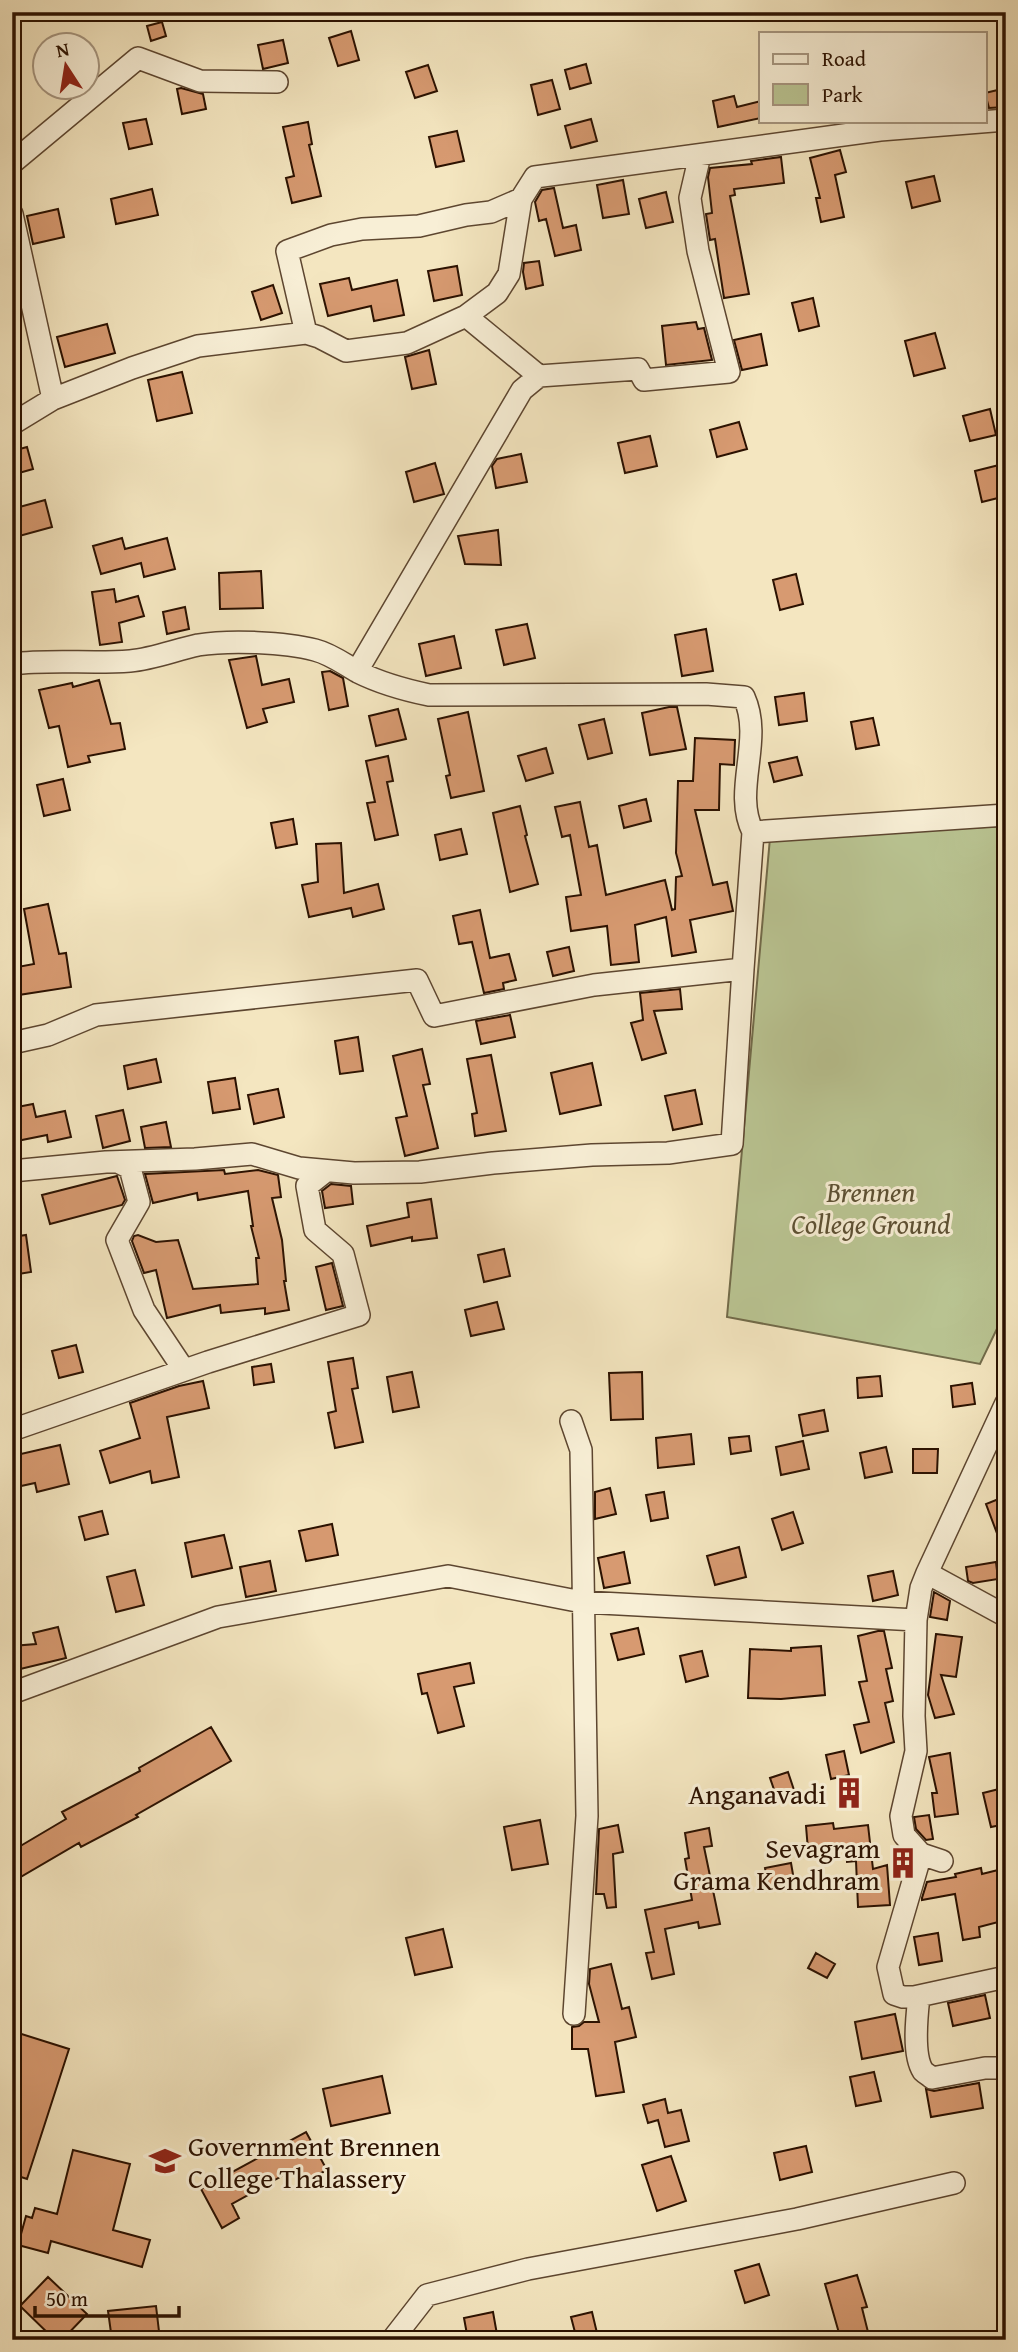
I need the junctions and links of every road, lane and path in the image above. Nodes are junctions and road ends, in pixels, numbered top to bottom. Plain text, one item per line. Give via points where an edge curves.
1 (277, 82) dead end
2 (1006, 120) edge
3 (981, 122) edge
4 (986, 122) edge
5 (701, 155) junction
6 (12, 163) edge
7 (520, 199) junction
8 (12, 214) edge
9 (466, 316) junction
10 (306, 333) junction
11 (539, 376) junction
12 (53, 399) junction
13 (12, 424) edge
14 (12, 664) edge
15 (357, 671) junction
16 (1006, 815) edge
17 (753, 832) junction
18 (744, 969) junction
19 (12, 1043) edge
20 (118, 1162) junction
21 (12, 1171) edge
22 (326, 1171) junction
23 (184, 1370) junction
24 (1006, 1403) edge
25 (571, 1422) dead end
26 (12, 1430) edge
27 (927, 1573) junction
28 (582, 1601) junction
29 (1006, 1616) edge
30 (916, 1620) junction
31 (12, 1693) edge
32 (920, 1854) junction
33 (942, 1861) dead end
34 (1006, 1977) edge
35 (919, 1996) junction
36 (575, 2014) dead end
37 (1006, 2068) edge
38 (954, 2183) dead end
39 (393, 2340) edge

1 - 6 street via 200,81 138,58
2 - 4 street
3 - 5 street via 880,130
5 - 7 street via 535,177
5 - 11 street via 690,198 698,251 729,372 644,380 638,369
7 - 9 street via 509,274 498,293
7 - 10 street via 491,212 419,226 362,229 287,251
8 - 12 street
9 - 10 street via 407,343 346,351
9 - 11 street
10 - 12 street via 198,346
11 - 15 street via 522,390
12 - 13 street
14 - 15 street via 131,661 199,645 232,643 318,650
15 - 17 street via 429,695 744,697 752,732 745,806
16 - 17 street
17 - 18 street
18 - 19 street via 594,985 435,1016 417,980 96,1015 48,1035
18 - 22 street via 732,1144 420,1172
20 - 21 street
20 - 22 street via 252,1154
20 - 23 street via 131,1168 139,1202 117,1240 144,1310
22 - 23 street via 307,1186 316,1230 343,1254 359,1315
23 - 26 street
24 - 27 street
25 - 28 street via 581,1450
27 - 29 street
27 - 30 street
28 - 30 street
28 - 31 street via 448,1576 218,1617
28 - 36 street via 587,1816
30 - 32 street via 916,1751 901,1816 904,1835
32 - 33 street
32 - 35 street via 888,1967 894,1994
34 - 35 street
35 - 37 street via 919,2057 932,2078
38 - 39 street via 797,2219 528,2269 428,2295

